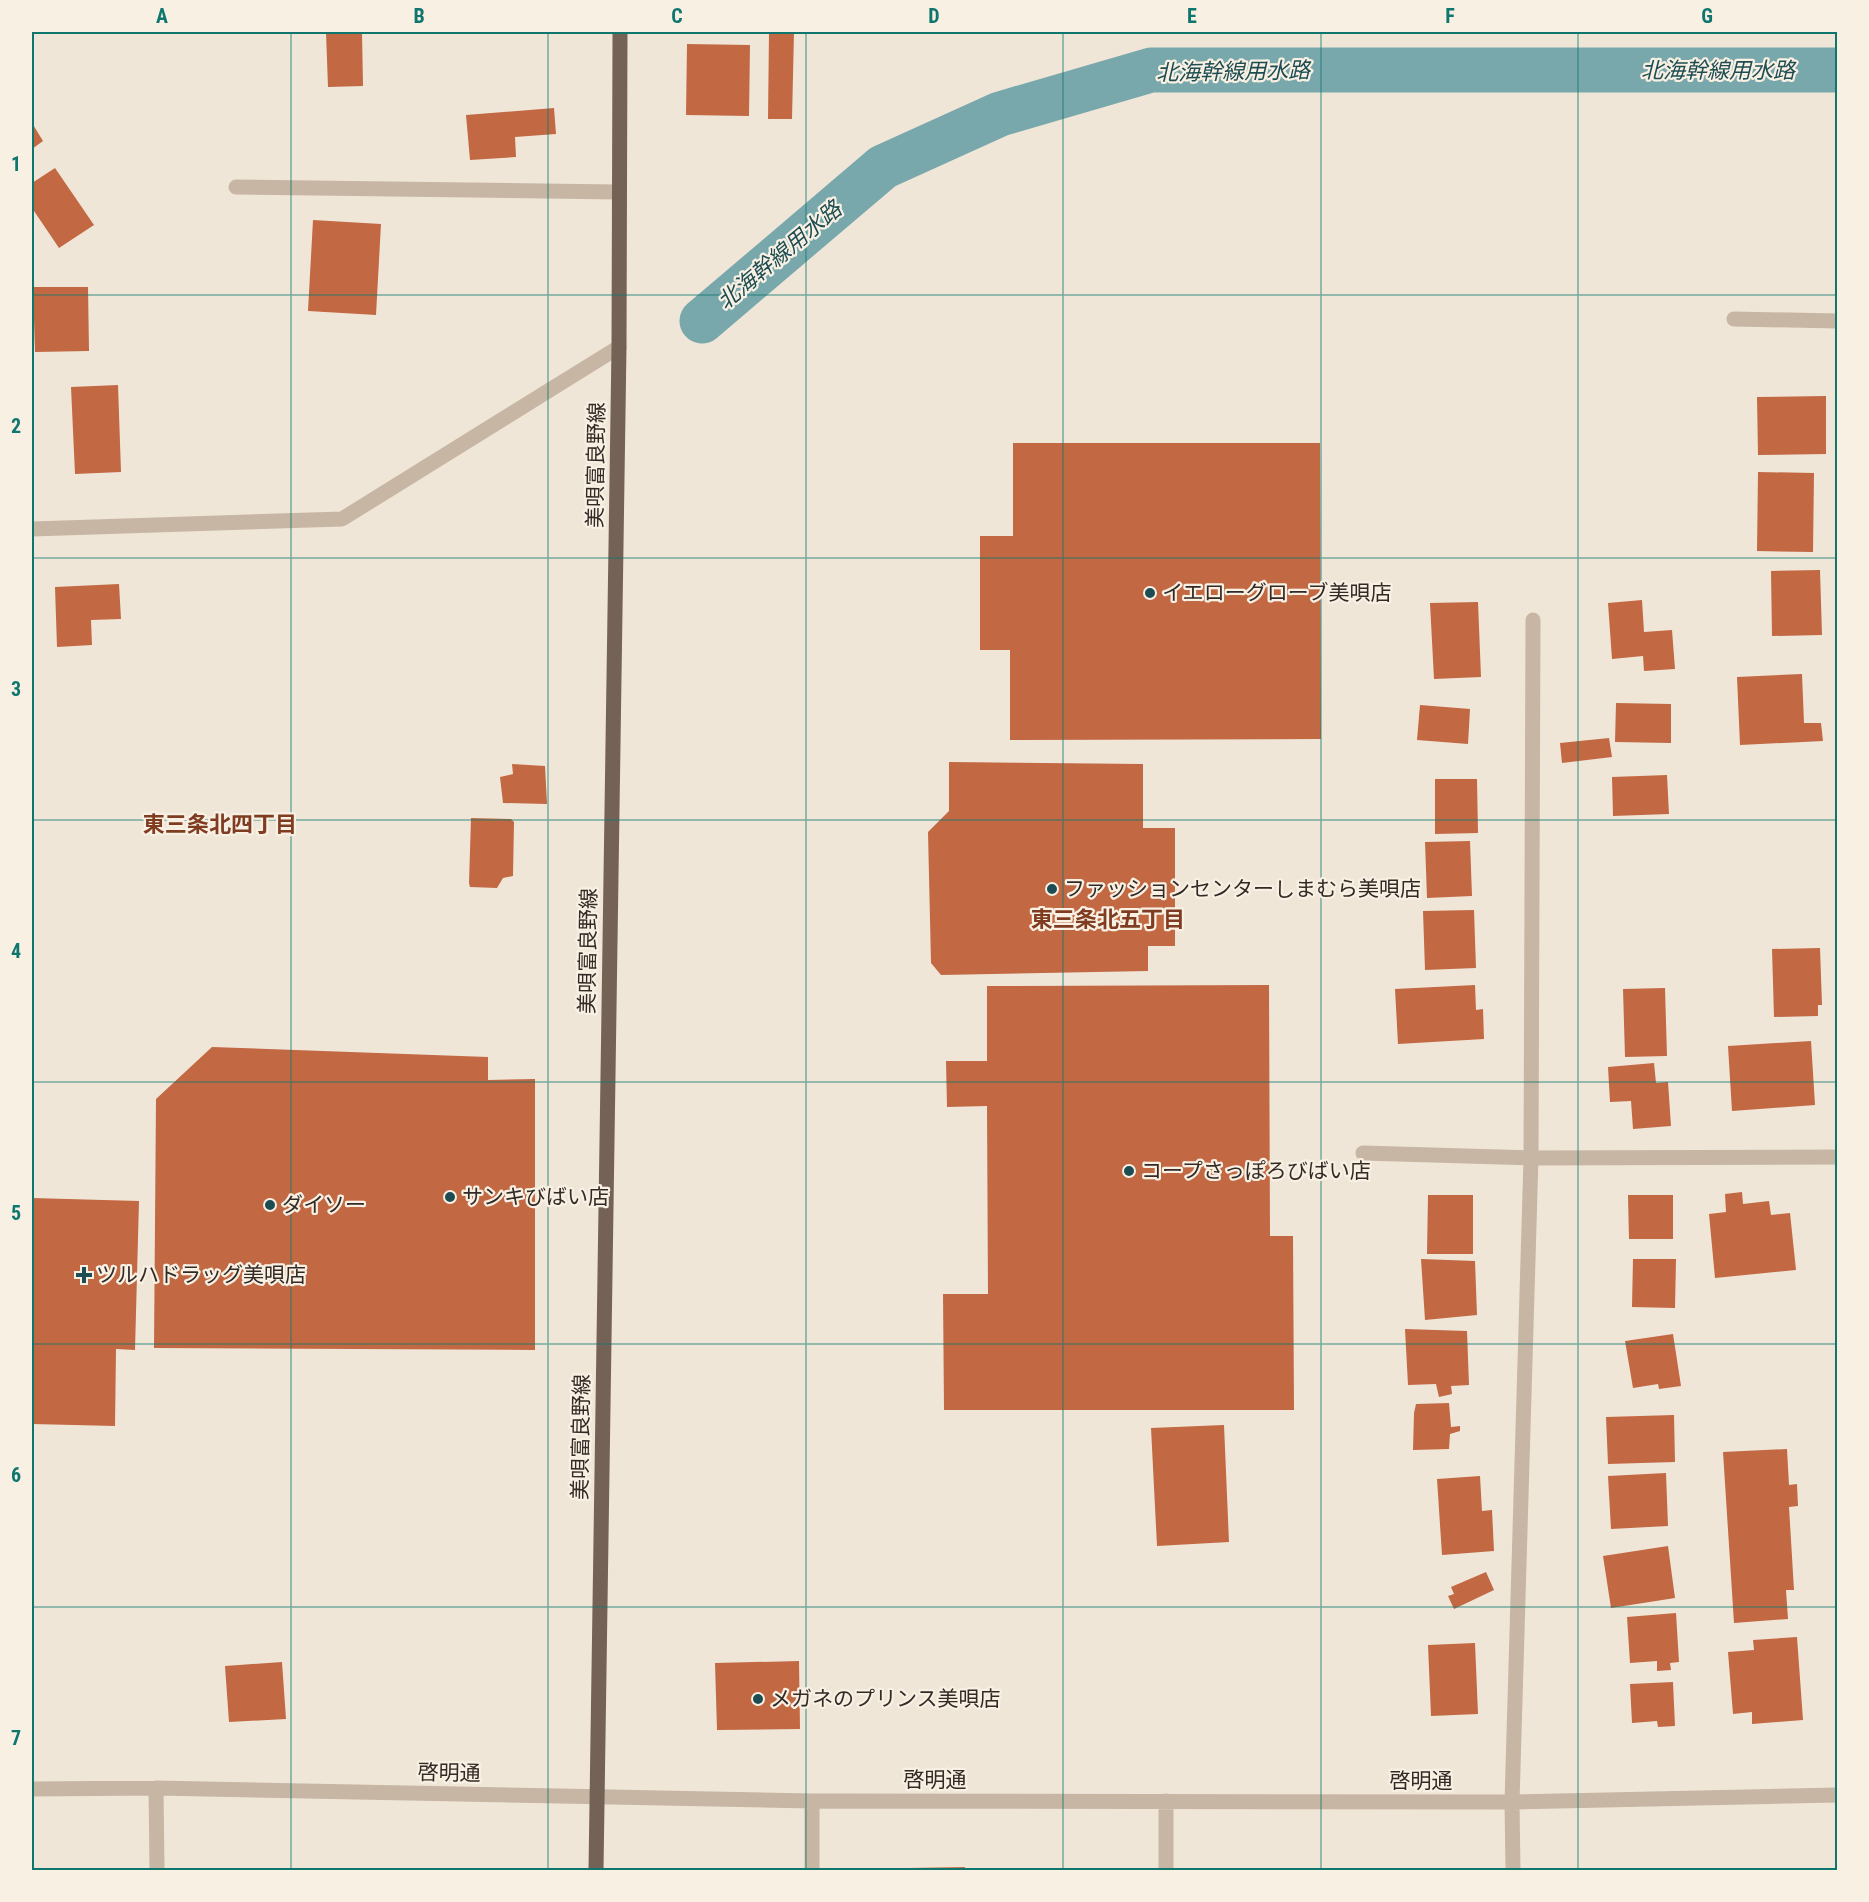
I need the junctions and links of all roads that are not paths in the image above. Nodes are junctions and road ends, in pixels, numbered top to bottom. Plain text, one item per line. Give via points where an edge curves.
1 (620, 32) edge
2 (236, 187) dead end
3 (619, 192) junction
4 (1734, 319) dead end
5 (1838, 321) edge
6 (619, 346) junction
7 (32, 529) edge
8 (1533, 620) dead end
9 (1363, 1153) dead end
10 (1838, 1157) edge
11 (1531, 1158) junction
12 (156, 1788) junction
13 (32, 1789) edge
14 (1838, 1795) edge
15 (597, 1796) junction
16 (812, 1801) junction
17 (1166, 1801) junction
18 (1512, 1802) junction
19 (157, 1870) edge
20 (596, 1870) edge
21 (812, 1870) edge
22 (1166, 1870) edge
23 (1513, 1870) edge

1 - 3 main road, 美唄富良野線
2 - 3 street
3 - 6 main road, 美唄富良野線
4 - 5 street
6 - 7 street via 342,519
6 - 15 main road, 美唄富良野線
8 - 11 street
9 - 11 street
10 - 11 street
11 - 18 street
12 - 13 street, 啓明通
12 - 15 street, 啓明通
12 - 19 street
14 - 18 street, 啓明通
15 - 16 street, 啓明通
15 - 20 main road, 美唄富良野線
16 - 17 street, 啓明通
16 - 21 street
17 - 18 street, 啓明通
17 - 22 street
18 - 23 street

